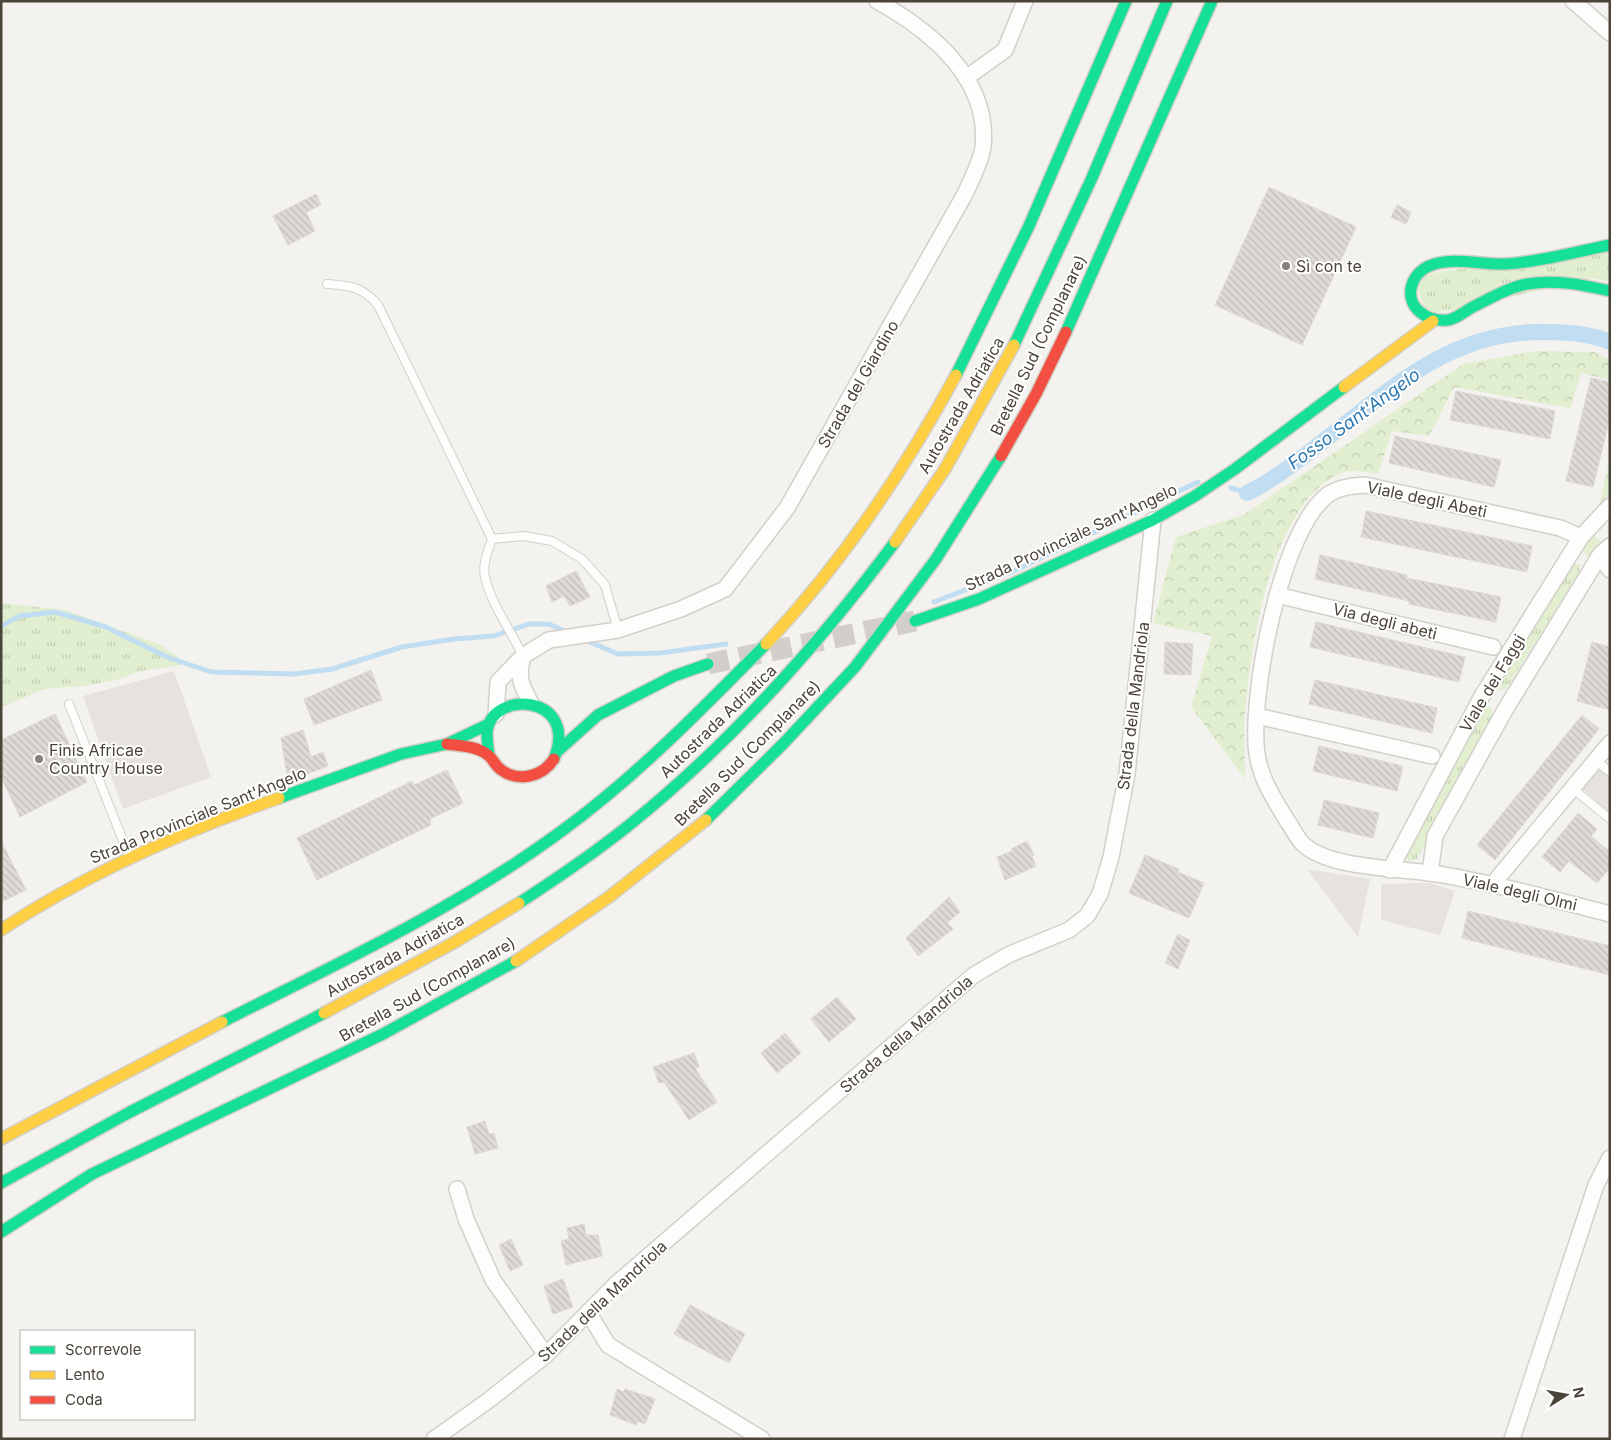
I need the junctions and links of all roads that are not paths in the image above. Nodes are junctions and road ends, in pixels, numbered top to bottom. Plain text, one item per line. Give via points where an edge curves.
1 (877, 1) edge
2 (1025, 1) edge
3 (1126, 1) edge
4 (1167, 1) edge
5 (1212, 1) edge
6 (1573, 1) edge
7 (1610, 33) edge
8 (966, 78) junction
9 (1610, 245) edge
10 (327, 284) dead end
11 (1610, 290) edge
12 (1413, 306) junction
13 (1432, 321) junction
14 (1402, 343) junction
15 (1610, 506) edge
16 (1153, 520) junction
17 (1581, 538) junction
18 (492, 539) junction
19 (1605, 551) edge
20 (1610, 570) edge
21 (1277, 595) junction
22 (914, 621) tunnel mouth
23 (618, 630) junction
24 (1493, 647) dead end
25 (523, 656) junction
26 (708, 664) tunnel mouth
27 (530, 703) junction
28 (69, 704) dead end
29 (598, 715) junction
30 (552, 716) junction
31 (567, 716) dead end
32 (582, 716) dead end
33 (1256, 716) junction
34 (493, 719) junction
35 (1610, 743) edge
36 (447, 744) junction
37 (559, 750) junction
38 (489, 755) junction
39 (1432, 756) dead end
40 (1595, 760) junction
41 (1610, 772) edge
42 (1572, 788) junction
43 (1610, 819) edge
44 (130, 858) junction
45 (1390, 870) junction
46 (1430, 872) junction
47 (1492, 885) junction
48 (1610, 914) edge
49 (1, 930) edge
50 (1, 1139) edge
51 (1610, 1158) edge
52 (1, 1183) edge
53 (457, 1189) dead end
54 (1, 1232) edge
55 (588, 1312) junction
56 (546, 1355) junction
57 (434, 1439) edge
58 (762, 1439) edge
59 (1512, 1439) edge

1 - 8 street, Strada del Giardino via 941,45 961,67
2 - 8 street via 1006,50
3 - 50 main road, Autostrada Adriatica via 1012,265 964,360 911,453 863,524 780,628 677,734 602,800 489,879 399,933 66,1101
4 - 52 main road, Autostrada Adriatica via 1059,252 998,376 942,474 871,575 790,674 701,764 622,831 522,902 416,965 78,1137
5 - 54 main road, Bretella Sud (Complanare) via 1082,299 1036,394 989,477 936,559 855,667 783,744 697,828 609,897 508,966 383,1034 92,1174
6 - 7 street
8 - 23 street, Strada del Giardino via 984,123 983,150 965,194 787,508 725,589 681,610
9 - 12 main road via 1524,262 1428,266 1412,283
10 - 18 lane via 353,286 367,293 378,305
11 - 13 main road via 1566,282 1527,282 1503,290 1450,320
12 - 13 main road
12 - 14 main road
13 - 14 main road, Strada Provinciale Sant'Angelo
14 - 16 main road, Strada Provinciale Sant'Angelo via 1235,469
15 - 17 street, Viale dei Faggi
16 - 22 main road, Strada Provinciale Sant'Angelo via 979,599
16 - 55 street, Strada della Mandriola via 1127,774 1111,857 1100,894 1087,916 1068,930 1008,955 974,975 623,1277
17 - 19 street via 1582,550 1589,557
17 - 21 street, Viale degli Abeti via 1560,528 1365,484 1346,486 1328,495 1313,511 1294,546
17 - 45 street, Viale dei Faggi via 1482,696
18 - 23 lane via 524,536 552,541 582,559 604,585
18 - 25 lane via 485,557 485,576
19 - 20 street
19 - 46 street, Viale dei Faggi via 1505,710 1435,836
21 - 24 street, Via degli abeti
21 - 33 street, Viale degli Abeti
23 - 25 street, Strada del Giardino via 549,640
25 - 27 street via 518,673
25 - 34 street, Strada del Giardino via 498,682
26 - 29 main road, Strada Provinciale Sant'Angelo via 674,676
27 - 30 main road
27 - 34 main road, Strada Provinciale Sant'Angelo via 506,706
28 - 44 lane
29 - 32 main road, Strada Provinciale Sant'Angelo
29 - 37 main road, Strada Provinciale Sant'Angelo
30 - 31 main road
30 - 37 main road via 558,726
33 - 39 street
33 - 45 street via 1261,772 1267,788 1302,843 1320,856
34 - 36 main road, Strada Provinciale Sant'Angelo
34 - 38 main road via 486,734
35 - 40 street
36 - 38 main road, Strada Provinciale Sant'Angelo via 468,746
36 - 44 main road, Strada Provinciale Sant'Angelo via 401,754 252,807
37 - 38 main road, Strada Provinciale Sant'Angelo via 546,769 525,777 504,772
40 - 41 lane
40 - 42 street
42 - 43 lane
42 - 47 street
44 - 49 main road, Strada Provinciale Sant'Angelo via 90,876
45 - 46 street
46 - 47 street, Viale degli Olmi
47 - 48 street, Viale degli Olmi
51 - 59 street via 1596,1185
53 - 56 street via 466,1219 493,1280
55 - 56 street, Strada della Mandriola
55 - 58 street via 608,1345
56 - 57 street, Strada della Mandriola

